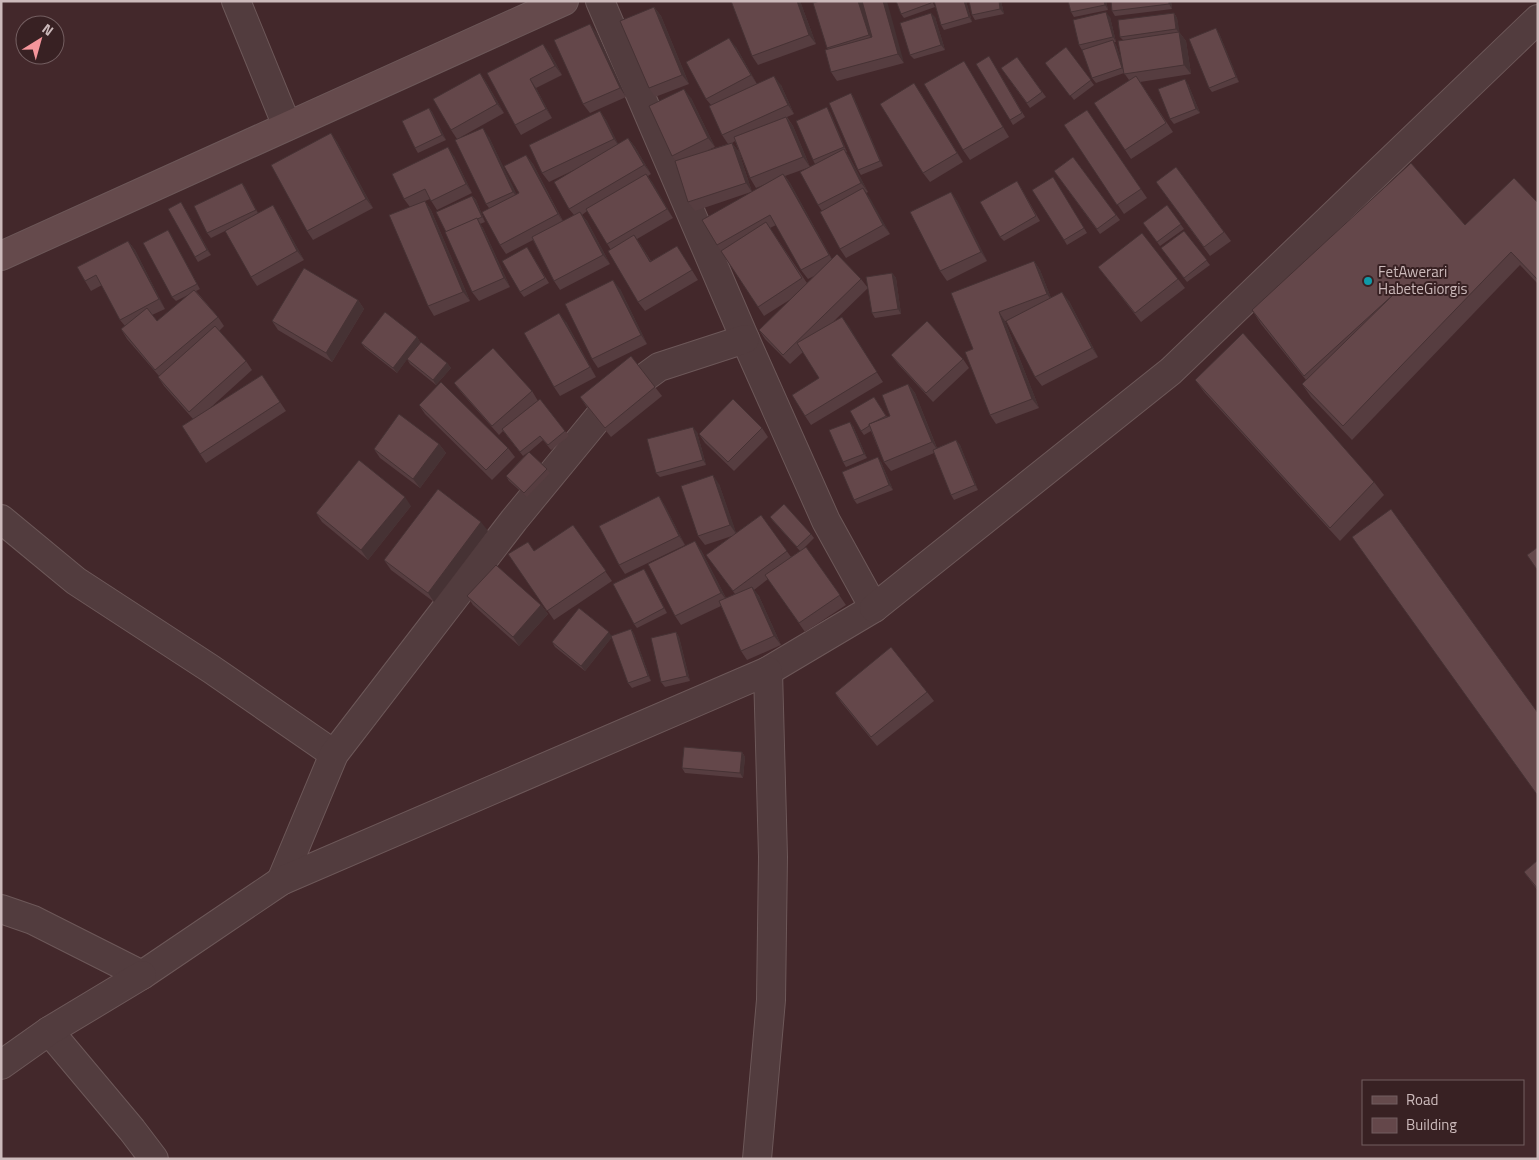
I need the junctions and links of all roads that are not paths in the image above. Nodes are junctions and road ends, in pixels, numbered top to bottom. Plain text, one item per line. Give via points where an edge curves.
1 (236, 1) edge
2 (564, 1) edge
3 (600, 1) edge
4 (1538, 19) edge
5 (287, 126) junction
6 (2, 255) edge
7 (746, 339) junction
8 (1, 519) edge
9 (874, 608) junction
10 (768, 671) junction
11 (334, 754) junction
12 (281, 881) junction
13 (1, 909) edge
14 (142, 975) junction
15 (49, 1031) junction
16 (1, 1066) edge
17 (154, 1159) edge
18 (757, 1159) edge

1 - 5 street
2 - 5 main road
3 - 7 street
4 - 9 street via 1171,371
5 - 6 main road
7 - 9 street via 826,521
7 - 11 street via 659,367 611,402 514,520
8 - 11 street via 76,581
9 - 10 street
10 - 12 street
10 - 18 street via 773,857 772,1000
11 - 12 street
12 - 14 street
13 - 14 street via 33,920
14 - 15 street
15 - 16 street
15 - 17 street

